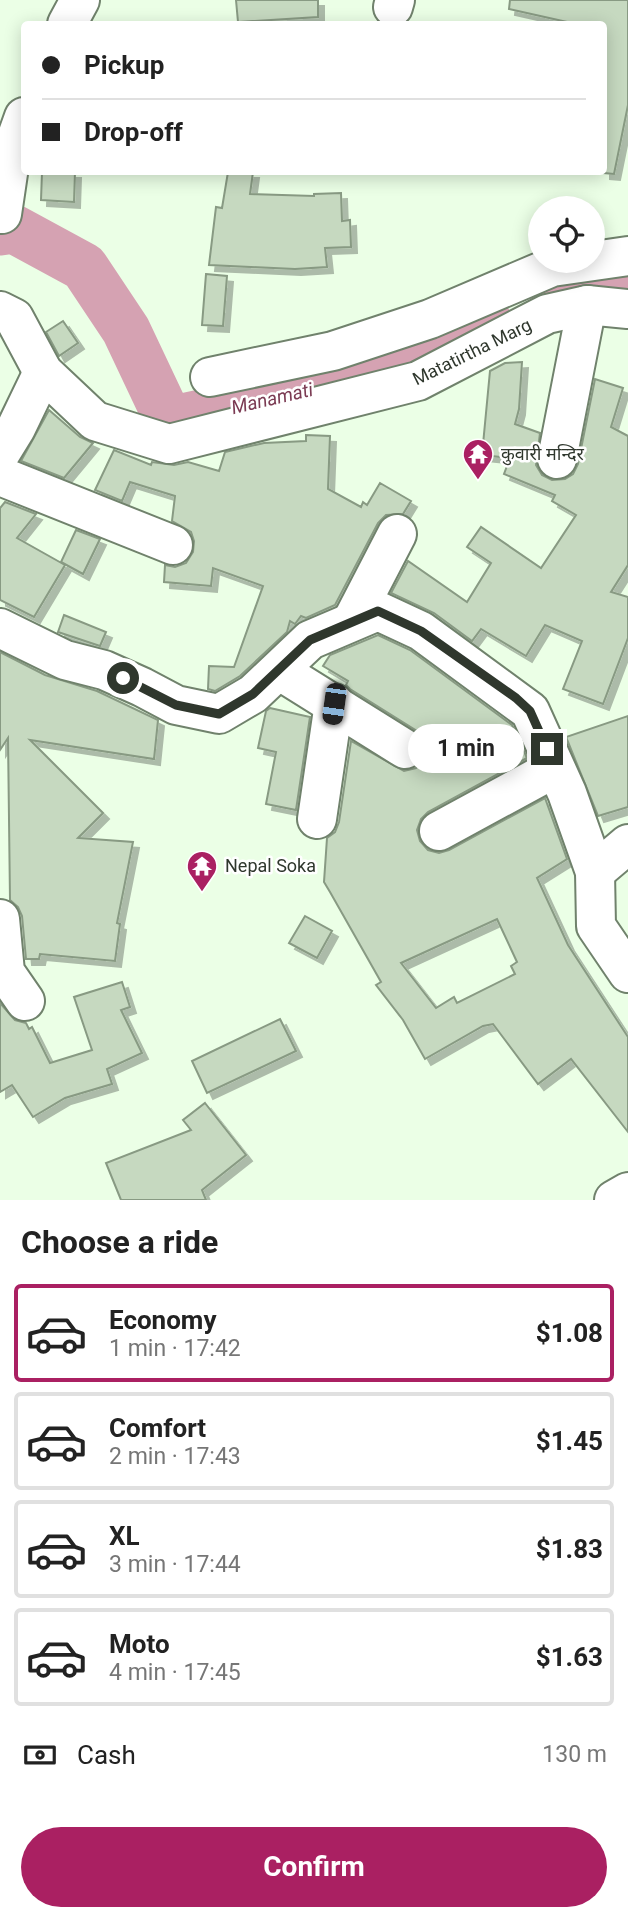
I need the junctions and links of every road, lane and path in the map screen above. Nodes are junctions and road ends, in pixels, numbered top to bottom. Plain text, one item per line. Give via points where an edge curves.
1 (80, 0) edge
2 (69, 21) edge
3 (21, 125) edge
4 (2, 214) dead end
5 (628, 256) edge
6 (587, 305) junction
7 (628, 309) edge
8 (0, 311) edge
9 (43, 372) junction
10 (209, 377) dead end
11 (0, 454) edge
12 (557, 459) dead end
13 (0, 475) edge
14 (397, 534) dead end
15 (173, 545) dead end
16 (353, 619) junction
17 (0, 628) edge
18 (280, 671) junction
19 (334, 704) junction
20 (405, 749) dead end
21 (555, 768) junction
22 (317, 819) dead end
23 (439, 831) dead end
24 (628, 844) edge
25 (595, 872) junction
26 (0, 919) edge
27 (628, 973) edge
28 (25, 1000) dead end
29 (628, 1192) edge
30 (614, 1200) edge

1 - 2 street
3 - 4 street via 11,153
5 - 10 street via 552,267 430,319 333,351
6 - 7 street, Matatirtha Marg
6 - 9 street, Matatirtha Marg via 547,314 418,381 169,444 95,421
6 - 12 street
8 - 9 street, Matatirtha Marg via 14,318
9 - 11 street
13 - 15 street
14 - 16 street
16 - 18 street via 310,640
16 - 21 street via 378,611 421,631 516,698 530,711
17 - 18 street via 176,705 219,714
18 - 19 street
19 - 20 street
19 - 22 street
21 - 23 street
21 - 25 street
24 - 25 street
25 - 27 street via 596,926
26 - 28 street via 5,972
29 - 30 street

